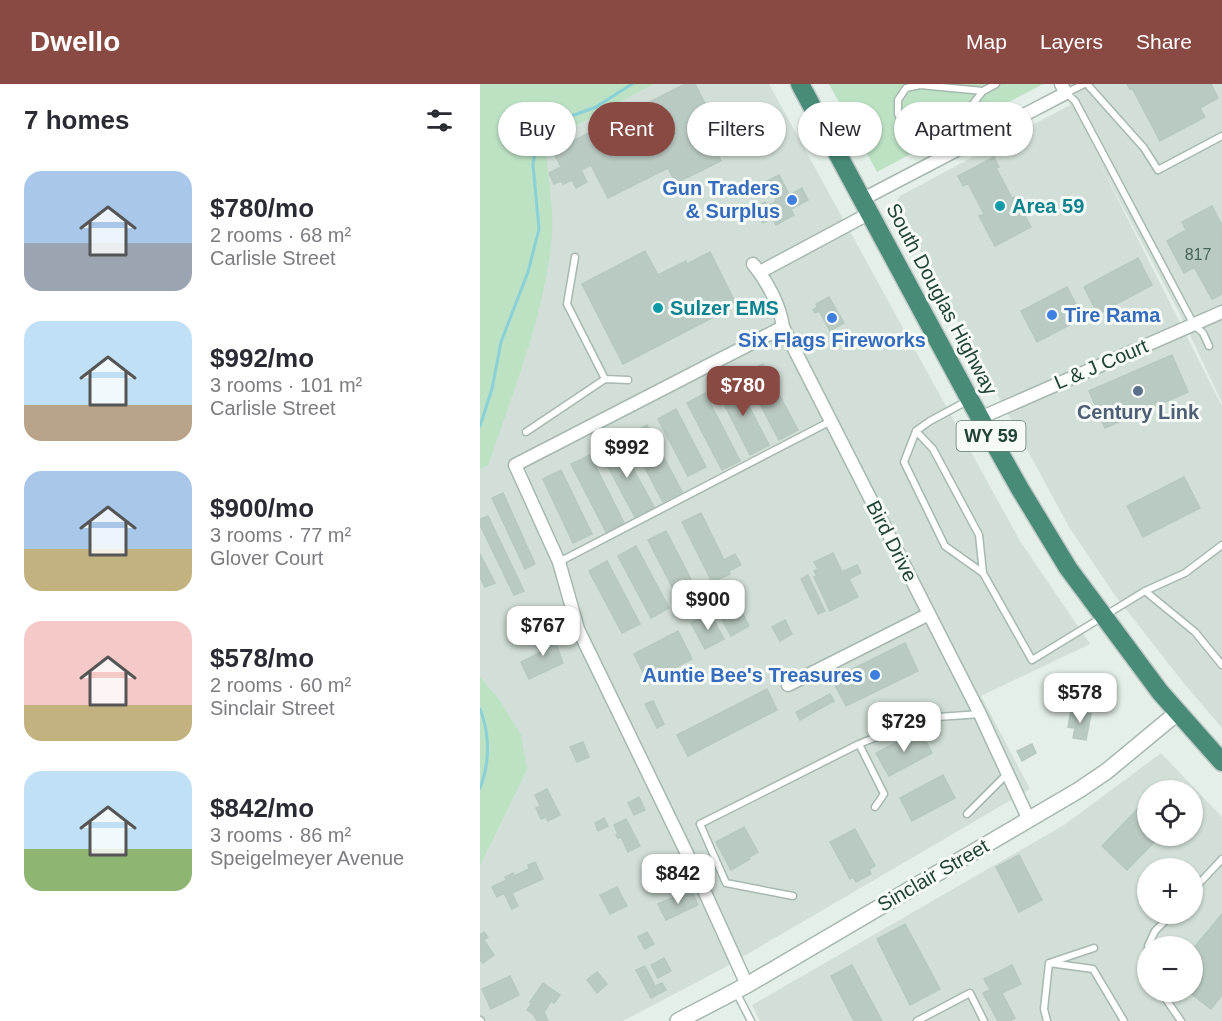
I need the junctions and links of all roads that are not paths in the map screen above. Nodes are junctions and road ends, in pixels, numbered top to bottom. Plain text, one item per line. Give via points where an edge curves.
1 (800, 84) edge
2 (996, 84) edge
3 (1085, 84) edge
4 (1063, 89) edge
5 (983, 91) junction
6 (1222, 135) edge
7 (866, 206) junction
8 (576, 257) dead end
9 (1222, 312) edge
10 (1194, 325) junction
11 (783, 327) junction
12 (1209, 346) dead end
13 (605, 379) junction
14 (628, 380) dead end
15 (970, 400) junction
16 (980, 418) junction
17 (830, 422) junction
18 (916, 431) junction
19 (526, 432) dead end
20 (1222, 545) edge
21 (559, 562) junction
22 (983, 573) junction
23 (1145, 591) junction
24 (929, 614) junction
25 (1102, 616) junction
26 (1222, 665) edge
27 (788, 685) dead end
28 (1177, 713) junction
29 (980, 714) junction
30 (859, 744) junction
31 (1222, 762) edge
32 (1007, 774) junction
33 (875, 807) dead end
34 (967, 814) dead end
35 (1029, 820) junction
36 (1222, 859) edge
37 (1203, 879) edge
38 (793, 896) dead end
39 (1162, 924) edge
40 (1153, 936) edge
41 (1094, 948) dead end
42 (1049, 963) junction
43 (741, 988) junction
44 (1168, 1002) edge
45 (678, 1021) edge
46 (751, 1021) edge
47 (917, 1021) edge
48 (984, 1021) edge
49 (1047, 1021) edge
50 (1124, 1021) edge
51 (1180, 1021) edge

1 - 7 highway, South Douglas Highway / WY 59
2 - 5 lane
3 - 4 lane
3 - 6 lane via 1144,148 1158,170
4 - 7 street
4 - 10 lane via 1076,101
5 - 5 lane via 965,114 933,132 915,133 898,114 898,100 906,88 920,85
7 - 11 street, Bird Drive via 757,268 781,314
7 - 15 highway, South Douglas Highway / WY 59
8 - 13 lane via 567,303
9 - 10 street, L & J Court
10 - 12 lane
10 - 16 street, L & J Court
11 - 17 street, Bird Drive
11 - 21 street via 515,465
13 - 14 lane
13 - 19 lane
15 - 16 highway, South Douglas Highway / WY 59
15 - 18 lane
16 - 25 highway, South Douglas Highway / WY 59 via 1062,558
17 - 21 lane
17 - 24 street, Bird Drive
18 - 22 lane via 933,449 979,535
18 - 22 lane via 904,462 945,546
20 - 23 lane via 1185,573
21 - 43 street via 578,629 693,866
22 - 25 lane via 1032,660
23 - 25 lane
23 - 26 lane via 1195,632
24 - 27 street
24 - 29 street, Bird Drive
25 - 28 highway, South Douglas Highway / WY 59
28 - 31 highway, South Douglas Highway / WY 59
28 - 35 street, Sinclair Street via 1107,771
29 - 30 lane via 924,718
29 - 32 street, Bird Drive
30 - 33 lane via 884,794
30 - 38 lane via 700,824 726,883
32 - 34 lane
32 - 35 street, Bird Drive
35 - 43 street, Sinclair Street
36 - 37 lane
39 - 40 lane
41 - 42 lane
42 - 49 lane via 1044,1009
42 - 50 lane via 1093,969
43 - 45 street, Sinclair Street
43 - 46 lane
44 - 51 lane
47 - 48 lane via 970,993

